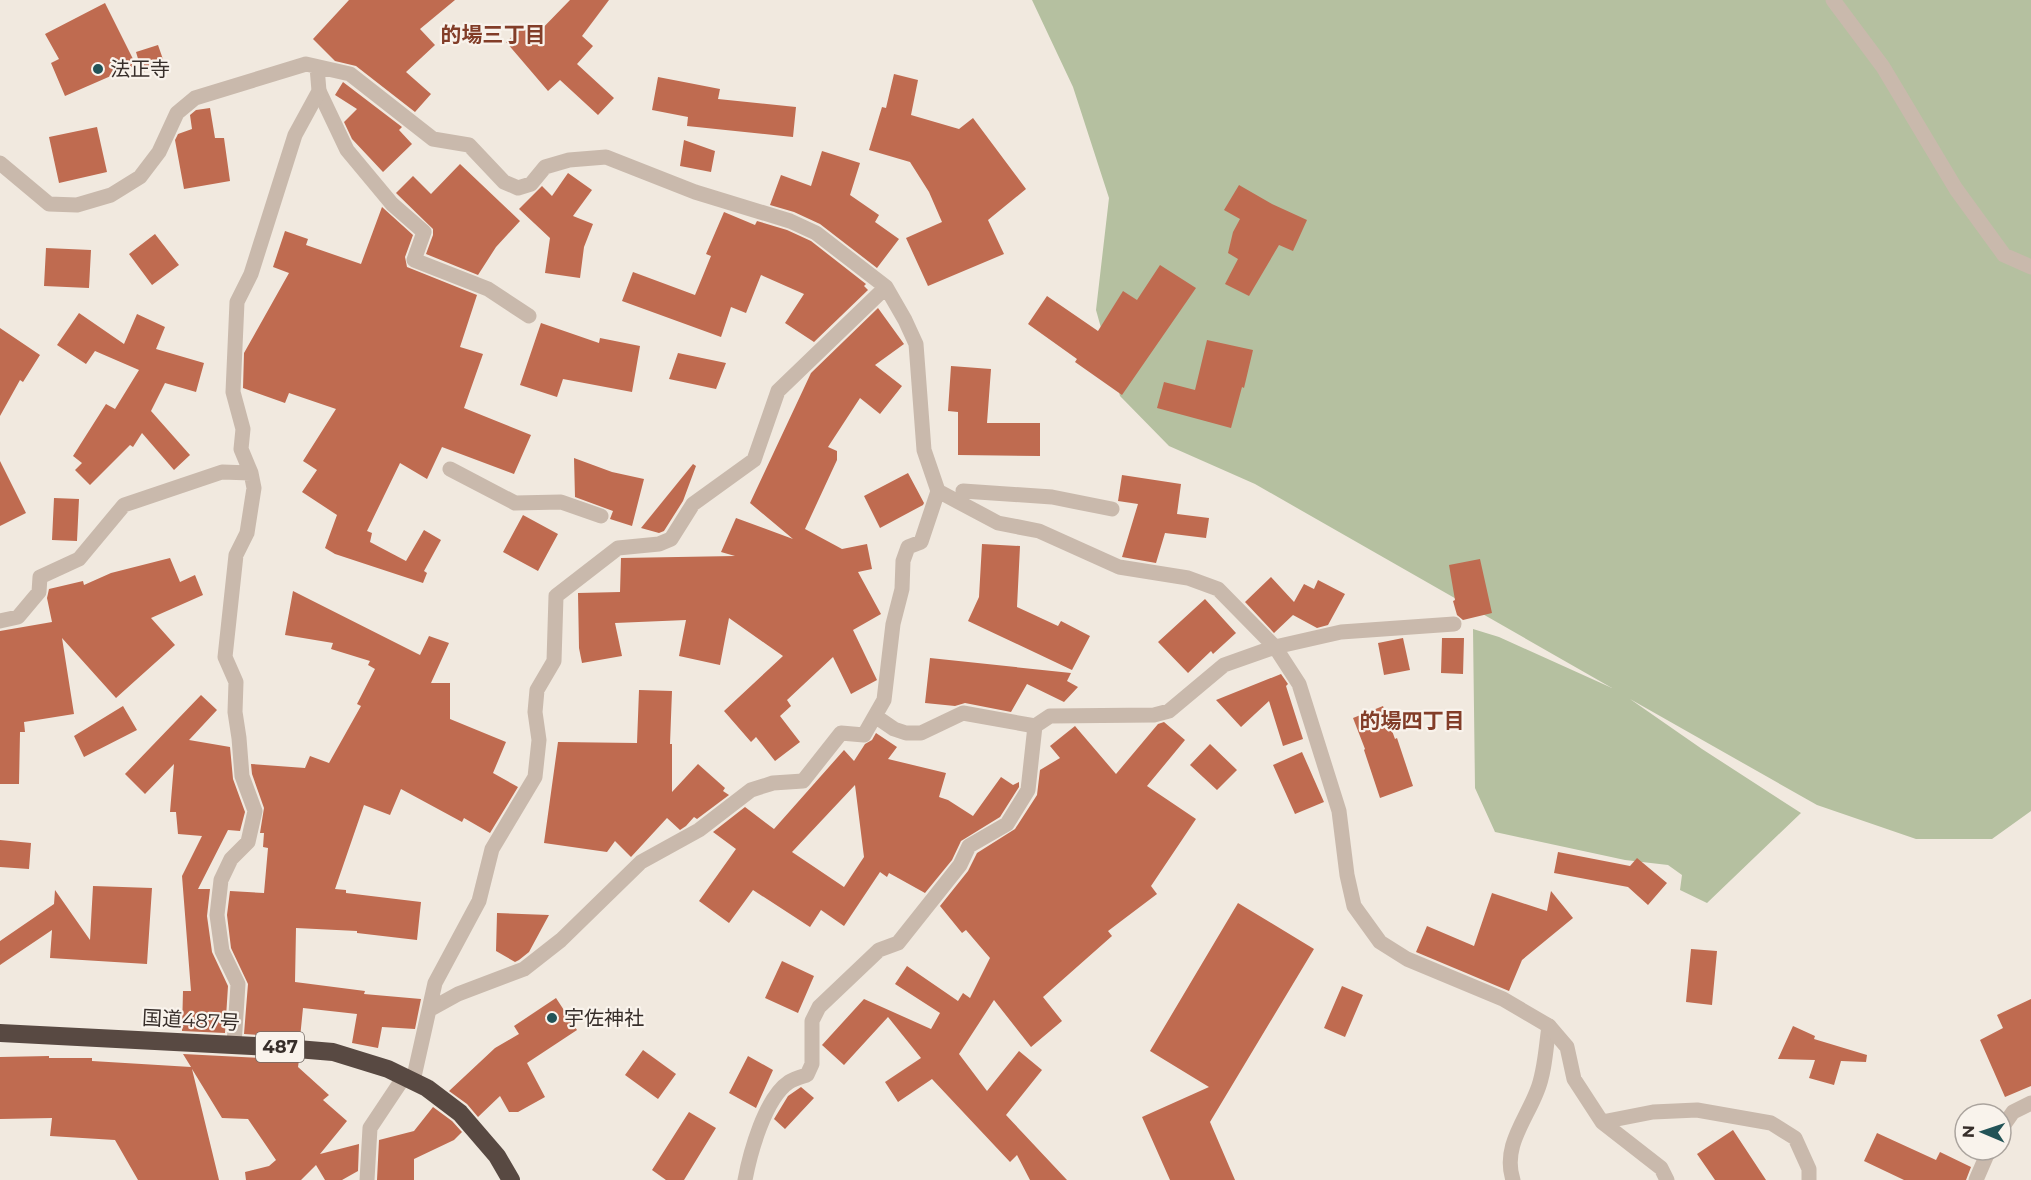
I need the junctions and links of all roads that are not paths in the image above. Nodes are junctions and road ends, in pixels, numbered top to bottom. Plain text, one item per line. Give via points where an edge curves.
1 (1833, 0) edge
2 (317, 67) junction
3 (319, 92) junction
4 (0, 163) edge
5 (2031, 267) edge
6 (886, 287) junction
7 (529, 316) dead end
8 (450, 469) dead end
9 (251, 473) junction
10 (938, 491) junction
11 (963, 491) dead end
12 (1112, 509) dead end
13 (601, 516) dead end
14 (0, 621) edge
15 (1454, 624) dead end
16 (1275, 647) junction
17 (875, 716) junction
18 (1035, 726) junction
19 (429, 1010) junction
20 (1549, 1026) junction
21 (0, 1033) edge
22 (234, 1045) junction
23 (409, 1079) junction
24 (2031, 1102) edge
25 (2013, 1112) edge
26 (1602, 1122) junction
27 (1984, 1162) edge
28 (367, 1180) edge
29 (511, 1180) edge
30 (745, 1180) edge
31 (1513, 1180) edge
32 (1667, 1180) edge
33 (1809, 1180) edge
34 (1976, 1180) edge

1 - 5 street via 1883,67 1956,189 2004,255
2 - 3 street
2 - 4 street via 289,67 195,98 177,112 159,152 140,177 111,195 76,205 49,204
2 - 6 street via 350,74 433,139 469,145 504,182 518,188 531,184 544,167 606,157 816,233
3 - 7 street via 347,150 392,204 424,232 414,260 488,289
3 - 9 street via 295,135 251,274 237,302 233,392 243,429 241,448
6 - 10 street via 916,344 924,450
6 - 19 street via 778,391 754,460 693,504 671,539 618,548 556,596 554,661 537,690 539,740 535,777 492,849 479,901 435,983
8 - 13 street via 515,503 561,502
9 - 14 street via 222,472 124,505 79,559 40,577 39,592 18,616
9 - 22 street via 254,488 247,533 236,555 225,657 236,682 242,776 255,811 248,842 231,859 221,880 217,915 222,951 238,984
10 - 16 street via 998,523 1039,531 1119,567 1188,578 1218,589
10 - 17 street via 921,542 908,547 903,561 884,700
11 - 12 street via 1052,497
15 - 16 street via 1341,632
16 - 18 street via 1224,665 1169,711 1154,715 1050,716
16 - 20 street via 1299,684 1340,811 1354,906 1380,942 1407,959 1503,999
17 - 18 street via 906,734 921,733 963,713
17 - 19 street via 864,735 841,733 803,781 773,783 751,790 699,830 641,862 561,940 524,969 458,994
18 - 30 street via 1028,790 1007,824 969,846 960,865 898,943 879,950 819,1006 812,1021 812,1064 807,1075 788,1083 769,1106 750,1152
19 - 23 street
20 - 26 street via 1567,1047 1574,1079
20 - 31 street via 1538,1089 1512,1141
21 - 22 highway, 国道487号 / 487
22 - 23 highway, 国道487号 / 487 via 333,1052
23 - 28 street via 370,1128
23 - 29 highway, 国道487号 / 487 via 460,1113 497,1156
24 - 25 street
26 - 32 street via 1661,1168
26 - 33 street via 1653,1112 1697,1110 1771,1123 1795,1138 1809,1169
27 - 34 street

